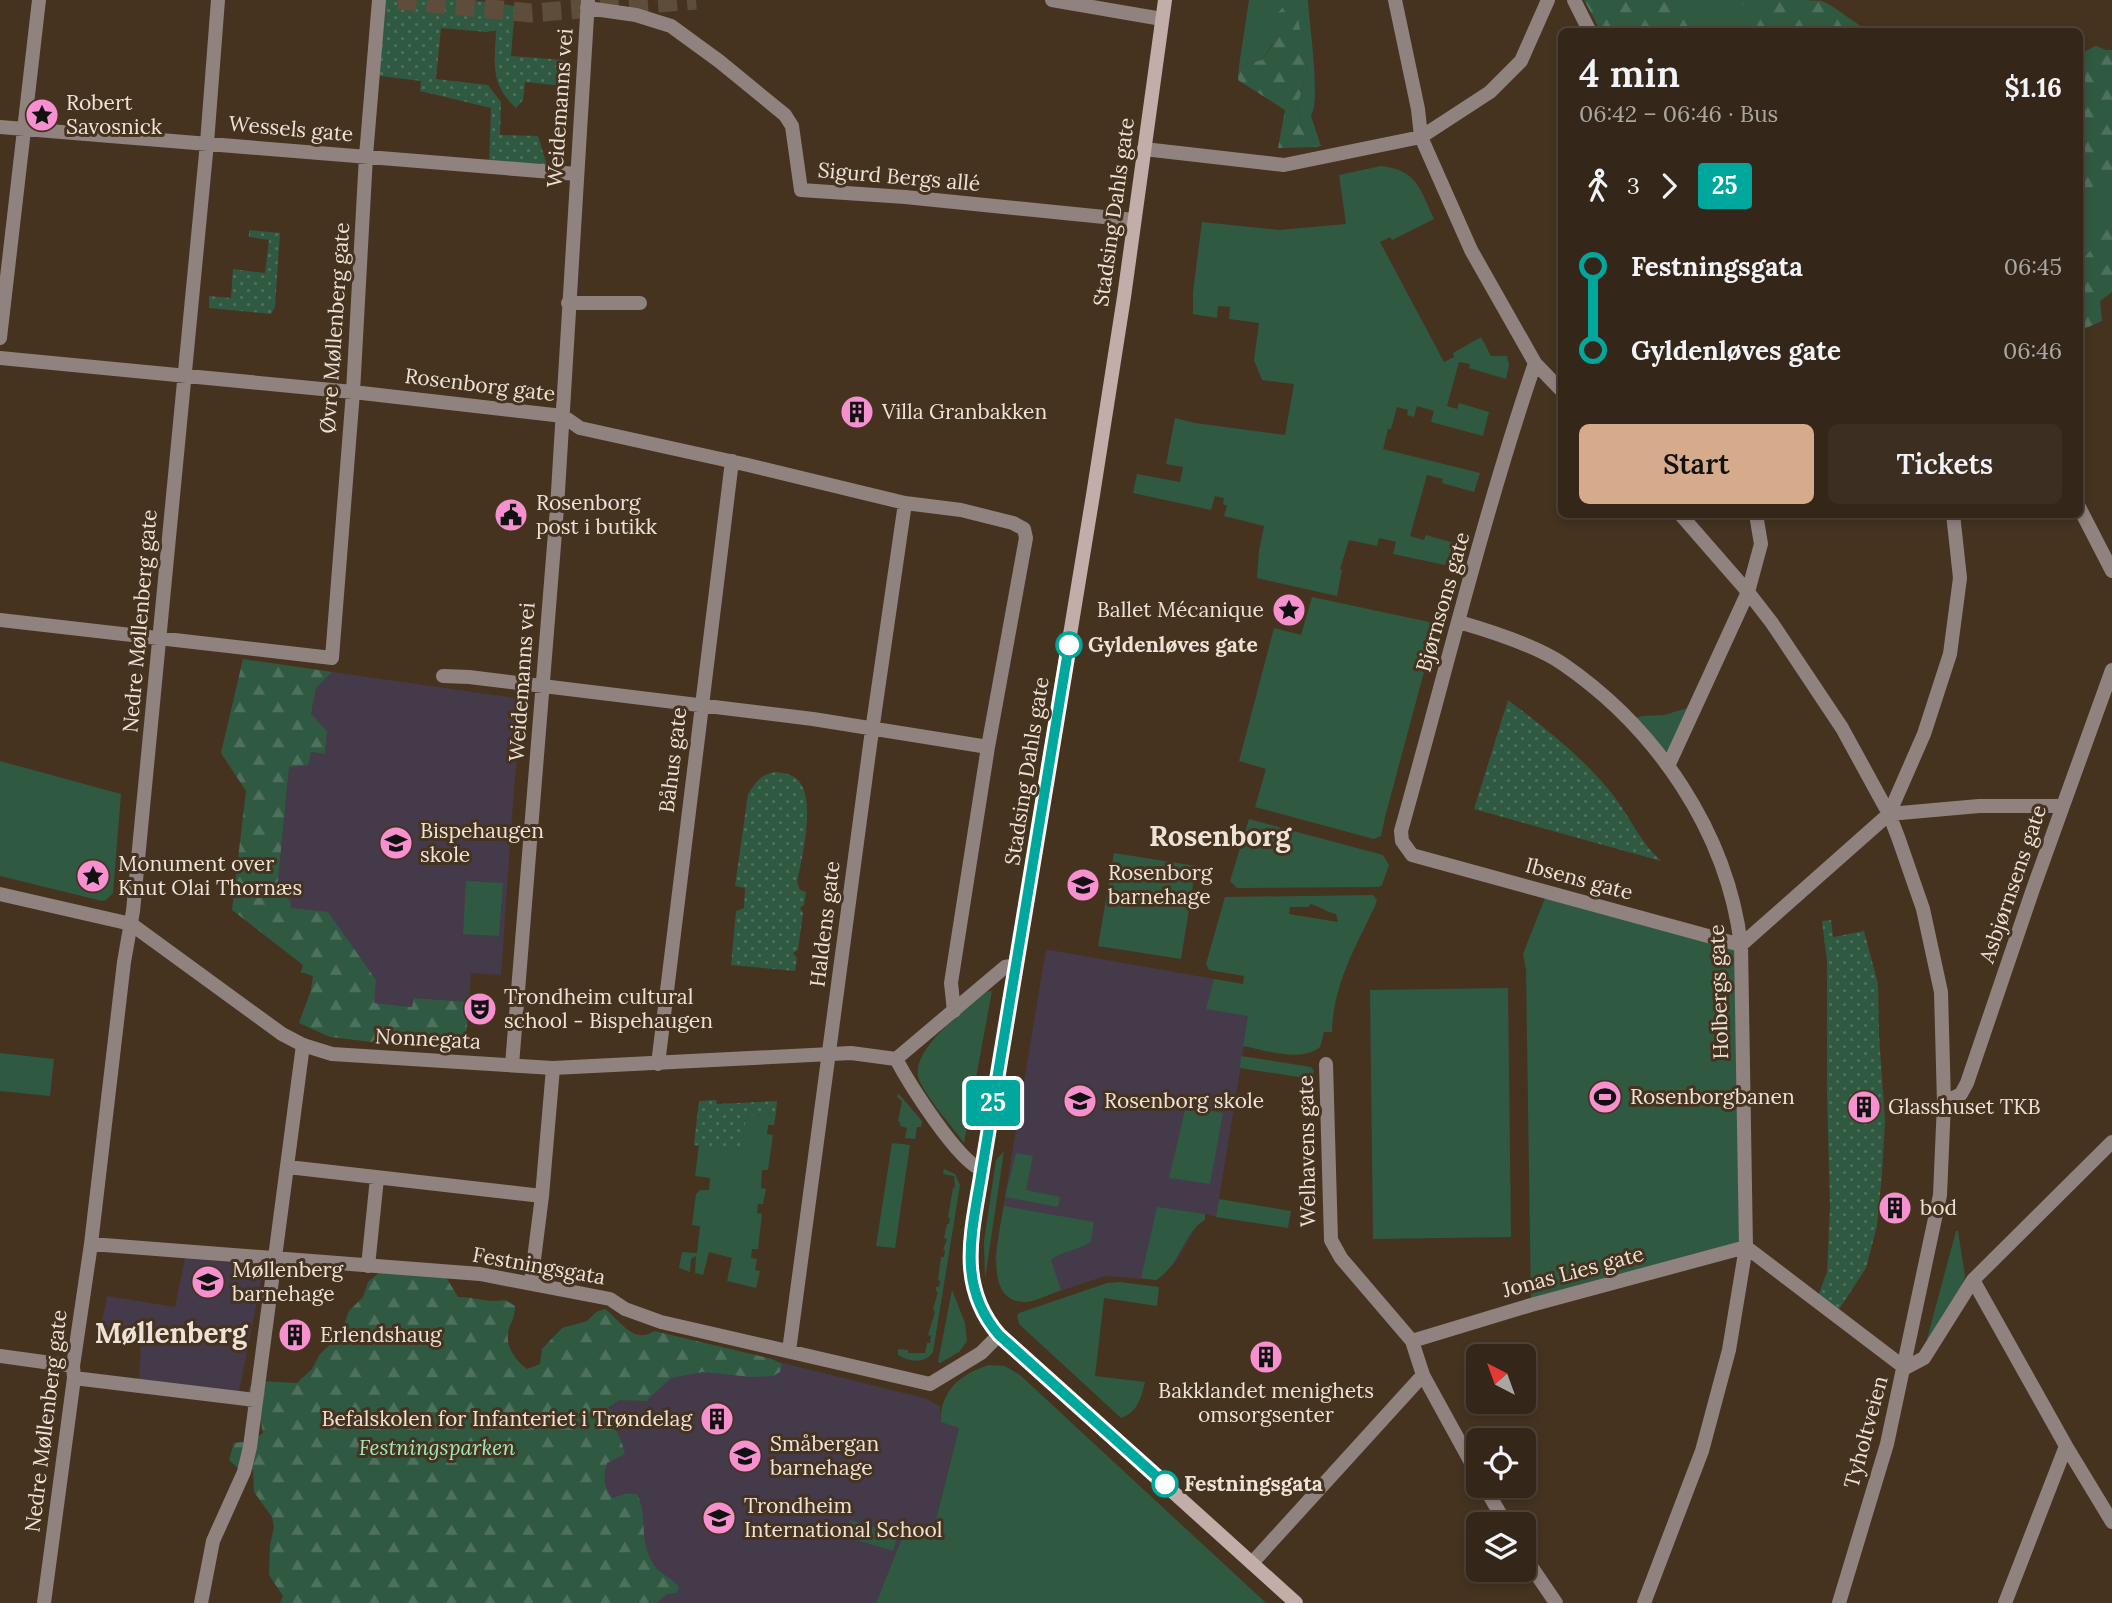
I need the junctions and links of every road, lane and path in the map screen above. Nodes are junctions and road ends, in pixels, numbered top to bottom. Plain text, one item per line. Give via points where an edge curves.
1 (39, 0) edge
2 (218, 0) edge
3 (379, 0) edge
4 (1052, 0) edge
5 (1165, 0) edge
6 (1395, 0) edge
7 (1548, 0) edge
8 (1574, 0) edge
9 (588, 4) edge
10 (1162, 19) junction
11 (1588, 28) edge
12 (0, 127) edge
13 (24, 130) junction
14 (1421, 136) junction
15 (207, 143) junction
16 (1144, 149) junction
17 (366, 156) junction
18 (577, 174) junction
19 (1134, 220) junction
20 (568, 303) junction
21 (640, 303) dead end
22 (0, 338) edge
23 (0, 358) edge
24 (1535, 363) junction
25 (184, 376) junction
26 (1558, 387) edge
27 (353, 392) junction
28 (563, 416) junction
29 (732, 461) junction
30 (905, 503) junction
31 (2083, 515) edge
32 (1683, 518) edge
33 (1757, 518) edge
34 (1953, 518) edge
35 (1024, 529) joint
36 (2112, 571) edge
37 (1748, 592) junction
38 (0, 620) edge
39 (1459, 622) junction
40 (158, 638) junction
41 (2112, 670) edge
42 (443, 676) dead end
43 (543, 686) junction
44 (701, 706) junction
45 (872, 728) junction
46 (988, 747) junction
47 (1669, 764) junction
48 (2063, 806) junction
49 (1889, 814) junction
50 (1408, 852) joint
51 (0, 894) edge
52 (131, 924) junction
53 (1741, 945) junction
54 (1016, 965) junction
55 (954, 1011) junction
56 (303, 1045) junction
57 (829, 1054) junction
58 (896, 1059) junction
59 (658, 1064) junction
60 (1326, 1064) dead end
61 (512, 1065) junction
62 (552, 1068) junction
63 (1944, 1103) junction
64 (2112, 1142) edge
65 (288, 1167) junction
66 (982, 1170) junction
67 (377, 1178) junction
68 (542, 1196) junction
69 (92, 1244) junction
70 (1746, 1247) junction
71 (273, 1259) junction
72 (368, 1266) junction
73 (1973, 1280) junction
74 (531, 1283) junction
75 (999, 1335) junction
76 (1412, 1340) junction
77 (789, 1351) junction
78 (0, 1356) edge
79 (1905, 1368) junction
80 (73, 1372) junction
81 (1423, 1375) junction
82 (255, 1400) junction
83 (2066, 1446) junction
84 (1466, 1453) edge
85 (2112, 1522) edge
86 (1252, 1563) junction
87 (1536, 1574) edge
88 (44, 1603) edge
89 (201, 1603) edge
90 (1296, 1603) edge
91 (1556, 1603) edge
92 (1644, 1603) edge
93 (1839, 1603) edge
94 (2006, 1603) edge

1 - 13 street
2 - 15 street, Nedre Møllenberg gate
3 - 17 street, Øvre Møllenberg gate
4 - 10 street
5 - 10 main road, Stadsing Dahls gate
6 - 14 street
7 - 14 street via 1521,61 1490,92
8 - 11 street
9 - 18 street, Weidemanns vei
9 - 19 street, Sigurd Bergs allé via 671,26 785,115 792,127 801,190
10 - 16 main road, Stadsing Dahls gate
12 - 13 street, Wessels gate
13 - 15 street, Wessels gate
13 - 22 street
14 - 16 street via 1284,165
14 - 24 street via 1471,250
15 - 17 street, Wessels gate
15 - 25 street, Nedre Møllenberg gate
16 - 19 main road, Stadsing Dahls gate
17 - 18 street, Wessels gate
17 - 27 street, Øvre Møllenberg gate
18 - 20 street, Weidemanns vei
19 - 54 main road, Stadsing Dahls gate
20 - 21 street
20 - 28 street, Weidemanns vei
23 - 25 street, Rosenborg gate
24 - 26 street
24 - 39 street, Bjørnsons gate
25 - 27 street, Rosenborg gate
25 - 40 street, Nedre Møllenberg gate
27 - 28 street, Rosenborg gate
27 - 40 street, Øvre Møllenberg gate via 332,658
28 - 29 street, Rosenborg gate via 580,428
28 - 43 street, Weidemanns vei
29 - 30 street, Rosenborg gate
29 - 44 street, Båhus gate
30 - 35 street, Rosenborg gate via 961,510
30 - 45 street, Haldens gate
31 - 36 street
32 - 37 street
33 - 37 street via 1761,544
34 - 49 street via 1960,578 1950,654 1924,734
35 - 46 street, Stadsing Dahls gate
37 - 47 street
37 - 49 street via 1842,728
38 - 40 street
39 - 47 street, Holbergs gate via 1562,663 1611,703
39 - 50 street, Bjørnsons gate via 1401,831
40 - 52 street, Nedre Møllenberg gate
41 - 48 street, Asbjørnsens gate
42 - 43 street
43 - 44 street
43 - 61 street, Weidemanns vei
44 - 45 street
44 - 59 street, Båhus gate
45 - 46 street
45 - 57 street, Haldens gate
46 - 55 street, Stadsing Dahls gate via 951,983
47 - 53 street, Holbergs gate via 1711,839 1737,914
48 - 49 street via 1979,806
48 - 63 street, Asbjørnsens gate via 1967,1083 1961,1094
49 - 53 street
49 - 63 street via 1923,909 1941,992
50 - 53 street, Ibsens gate
51 - 52 street, Nonnegata
52 - 56 street, Nonnegata
52 - 69 street, Nedre Møllenberg gate
53 - 70 street, Holbergs gate
54 - 55 street via 1005,967
54 - 66 main road, Stadsing Dahls gate
55 - 58 street
56 - 61 street, Nonnegata via 372,1058
56 - 65 street
57 - 58 street, Nonnegata
57 - 59 street, Nonnegata
57 - 77 street, Haldens gate
58 - 66 street via 953,1142
59 - 62 street, Nonnegata
60 - 76 street, Welhavens gate via 1331,1240 1341,1258
61 - 62 street, Nonnegata
62 - 68 street
63 - 79 street via 1940,1195
64 - 73 street, Tyholtveien
65 - 67 street
65 - 71 street
66 - 75 main road, Stadsing Dahls gate via 970,1271 984,1313
67 - 68 street
67 - 72 street
68 - 74 street
69 - 71 street
69 - 80 street, Nedre Møllenberg gate
70 - 76 street, Jonas Lies gate
70 - 79 street
70 - 92 street, Holbergs gate via 1729,1350 1702,1451
71 - 72 street, Festningsgata
71 - 82 street
72 - 74 street, Festningsgata via 480,1274
73 - 79 street, Tyholtveien via 1924,1358
73 - 83 street
74 - 77 street, Festningsgata via 610,1299 661,1322
75 - 77 street, Festningsgata via 981,1353 930,1384
75 - 86 main road
76 - 81 street, Welhavens gate
78 - 80 street
79 - 93 street, Tyholtveien
80 - 82 street
80 - 88 street, Nedre Møllenberg gate
81 - 84 street, Welhavens gate
81 - 86 street
82 - 89 street via 244,1472 213,1541
83 - 85 street
83 - 94 street
86 - 90 main road
87 - 91 street

